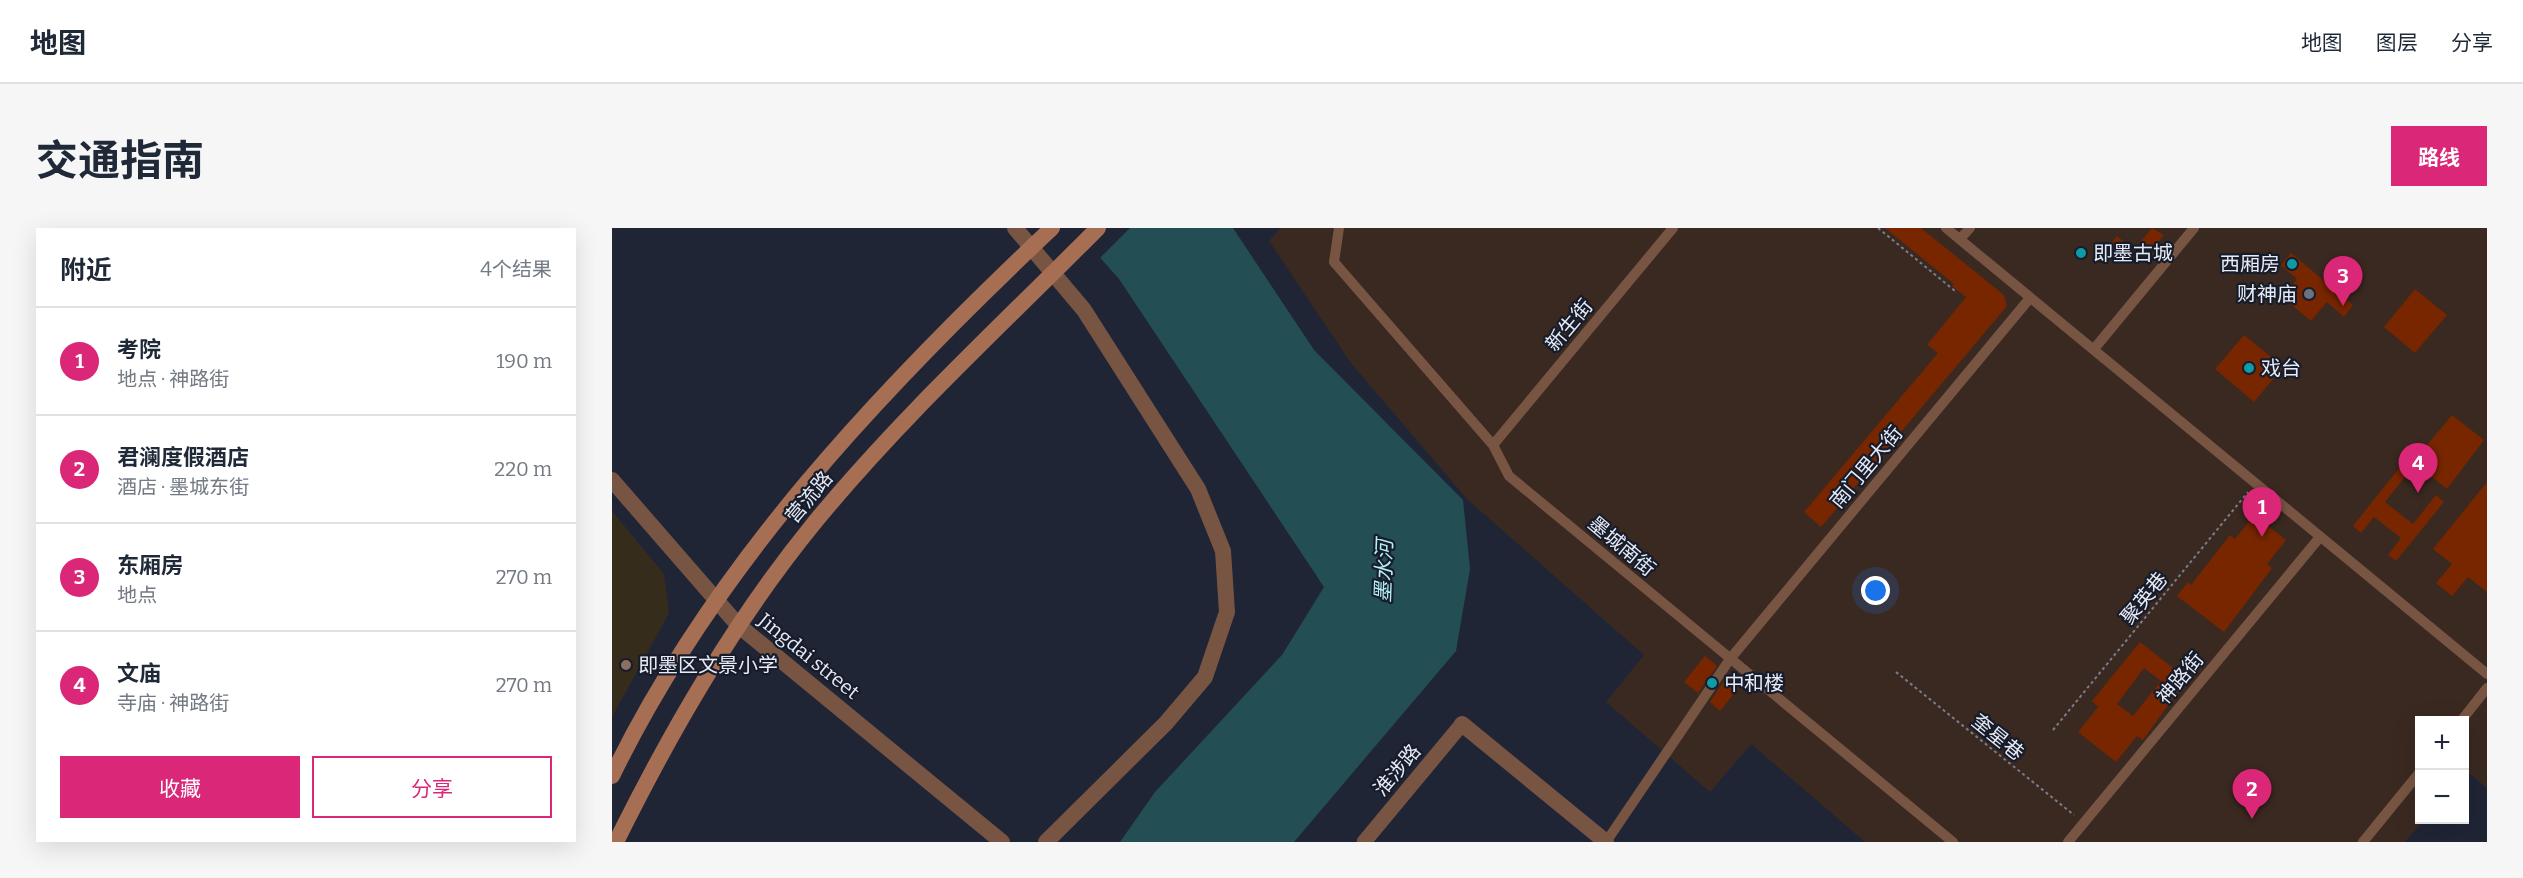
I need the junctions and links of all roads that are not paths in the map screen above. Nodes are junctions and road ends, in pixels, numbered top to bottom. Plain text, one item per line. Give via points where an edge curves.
1 (1015, 228) edge
2 (1052, 228) edge
3 (1098, 228) edge
4 (1339, 228) edge
5 (1673, 228) edge
6 (1946, 228) edge
7 (1970, 228) edge
8 (2194, 228) edge
9 (1960, 239) junction
10 (1032, 247) junction
11 (1054, 271) junction
12 (2030, 298) junction
13 (2094, 349) junction
14 (1493, 445) junction
15 (612, 480) edge
16 (2320, 537) junction
17 (715, 601) junction
18 (738, 625) junction
19 (1730, 659) junction
20 (2487, 674) edge
21 (2487, 688) edge
22 (2464, 716) edge
23 (1462, 724) joint
24 (612, 776) edge
25 (2415, 778) edge
26 (616, 842) edge
27 (1002, 842) edge
28 (1046, 842) edge
29 (1364, 842) edge
30 (1606, 842) edge
31 (1953, 842) edge
32 (2068, 842) edge
33 (2363, 842) edge

1 - 10 street
2 - 10 main road, 营流路
3 - 11 main road, 营流路
4 - 14 street, 墨城南街 via 1334,262
5 - 14 street, 新生街
6 - 9 street
7 - 9 street
8 - 13 street
9 - 12 street
10 - 11 street
10 - 17 main road, 营流路 via 844,440 780,515
11 - 18 main road, 营流路 via 873,454 814,523
11 - 28 street via 1084,310 1198,489 1224,551 1227,612 1205,677 1166,723
12 - 13 street
12 - 19 street, 南门里大街
13 - 16 street
14 - 19 street, 墨城南街 via 1509,476
15 - 17 street, Jingdai street
16 - 20 street
16 - 32 street, 神路街
17 - 18 street, Jingdai street
17 - 24 main road, 营流路
18 - 26 main road, 营流路 via 659,757
18 - 27 street, Jingdai street
19 - 30 street, 南门里大街
19 - 31 street, 墨城南街
21 - 22 street
23 - 29 street, 淮涉路
23 - 30 street
25 - 33 street

